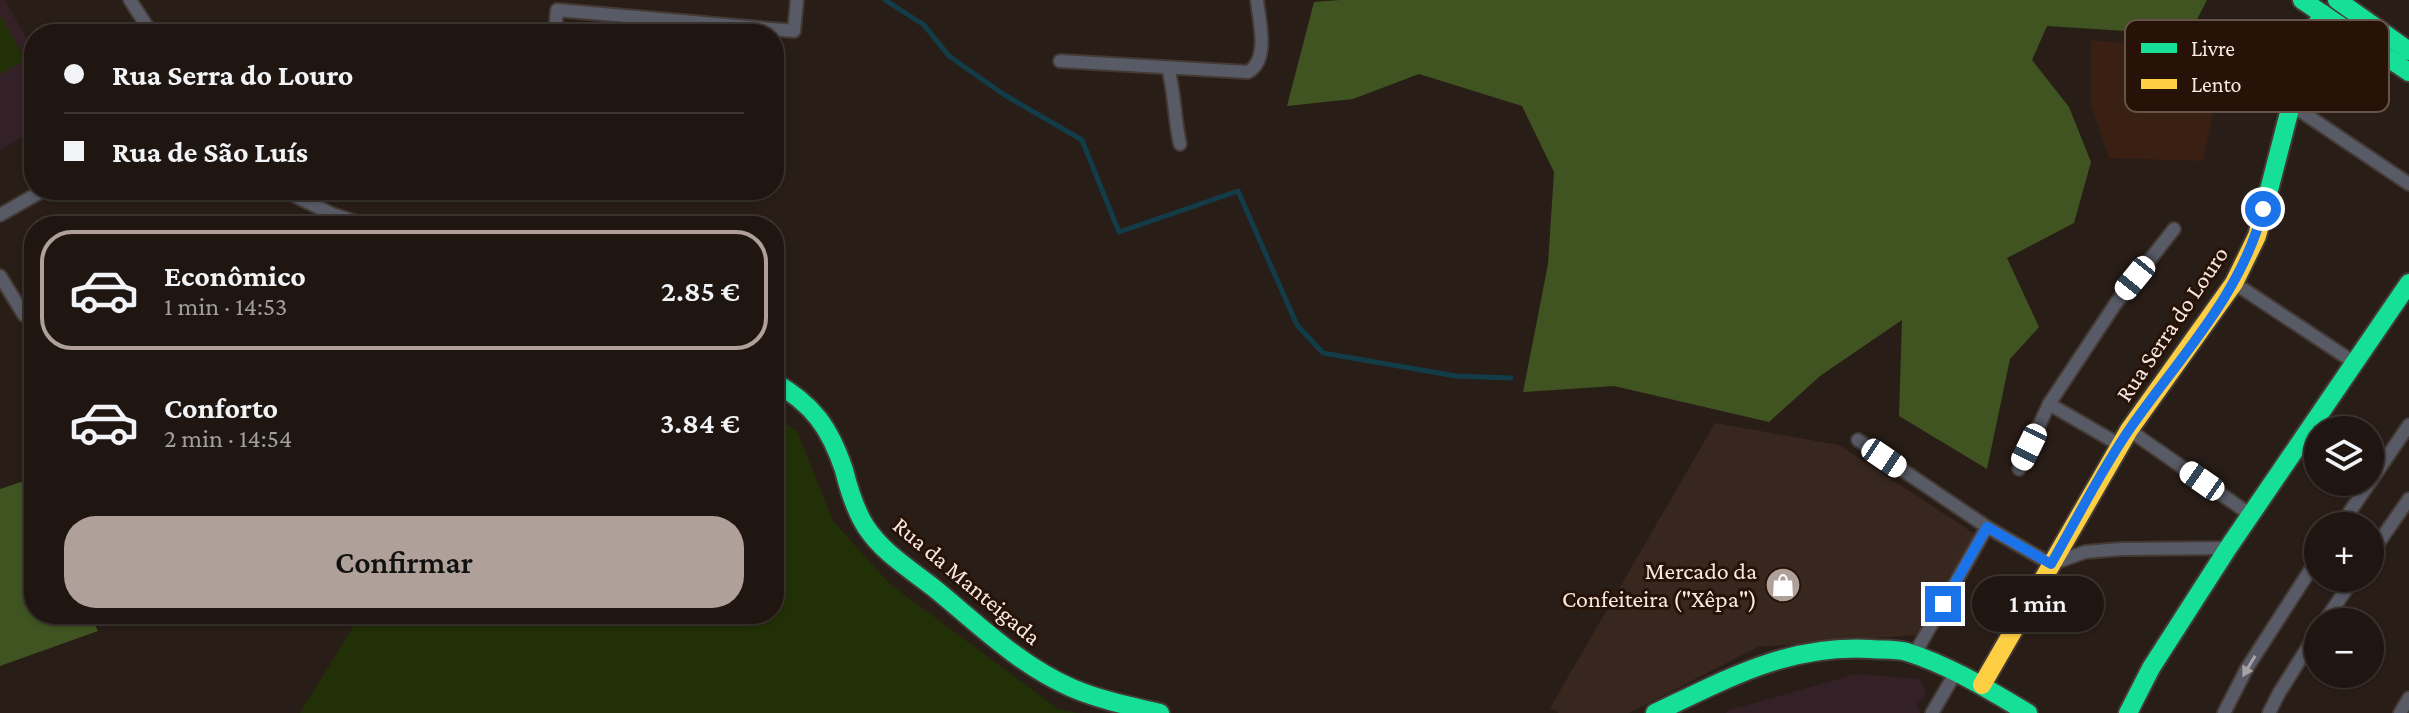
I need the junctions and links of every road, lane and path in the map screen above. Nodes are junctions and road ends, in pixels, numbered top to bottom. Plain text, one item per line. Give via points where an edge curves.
1 (130, 0) edge
2 (797, 0) edge
3 (1257, 0) edge
4 (2302, 0) edge
5 (2337, 0) edge
6 (2323, 14) junction
7 (2319, 20) edge
8 (2332, 20) edge
9 (2365, 20) edge
10 (146, 24) edge
11 (556, 24) edge
12 (715, 24) edge
13 (784, 30) edge
14 (2389, 37) edge
15 (2409, 51) edge
16 (2389, 59) edge
17 (1060, 61) dead end
18 (1168, 68) junction
19 (2409, 72) edge
20 (2288, 112) edge
21 (2302, 112) edge
22 (1180, 144) dead end
23 (2409, 184) edge
24 (26, 200) edge
25 (303, 200) edge
26 (0, 215) edge
27 (338, 216) edge
28 (2174, 229) dead end
29 (0, 276) edge
30 (2234, 283) junction
31 (2409, 283) edge
32 (24, 315) dead end
33 (2355, 363) junction
34 (784, 387) edge
35 (2049, 404) junction
36 (2409, 425) edge
37 (2125, 438) junction
38 (1858, 440) dead end
39 (2019, 469) dead end
40 (2409, 499) edge
41 (2350, 512) edge
42 (2251, 515) junction
43 (1987, 527) junction
44 (2384, 535) edge
45 (2228, 548) junction
46 (2051, 564) junction
47 (2304, 580) edge
48 (2304, 654) edge
49 (1914, 655) junction
50 (1956, 672) junction
51 (1982, 685) junction
52 (2409, 698) edge
53 (1160, 713) edge
54 (1655, 713) edge
55 (1932, 713) edge
56 (2028, 713) edge
57 (2128, 713) edge
58 (2224, 713) edge
59 (2269, 713) edge
60 (2400, 713) edge

1 - 10 street
2 - 13 street via 794,31
3 - 18 street via 1261,53 1254,69 1241,73
4 - 6 street
5 - 9 street
6 - 7 street, Rua Serra do Louro
6 - 8 street
11 - 12 street via 557,10
14 - 15 street
16 - 19 street
17 - 18 street
18 - 22 street
20 - 30 street, Rua Serra do Louro via 2257,236
21 - 23 street
24 - 26 street
25 - 27 street
28 - 35 street via 2116,303
29 - 32 street
30 - 33 street
30 - 37 street, Rua Serra do Louro
31 - 33 street
33 - 42 street
34 - 53 street, Rua da Manteigada via 813,411 830,435 855,505 887,550 1042,673 1100,699
35 - 37 street
35 - 39 street
36 - 41 street
37 - 42 street, Rua Serra do Louro
37 - 46 street
38 - 43 street
40 - 44 street
42 - 45 street
43 - 46 street
43 - 49 street
45 - 46 street via 2085,552
45 - 57 street
46 - 51 street
47 -> 58 street
48 - 59 street
49 - 50 street
49 - 54 street via 1853,648 1797,654 1750,668
50 - 51 street
50 - 55 street
51 - 56 street
52 - 60 street

